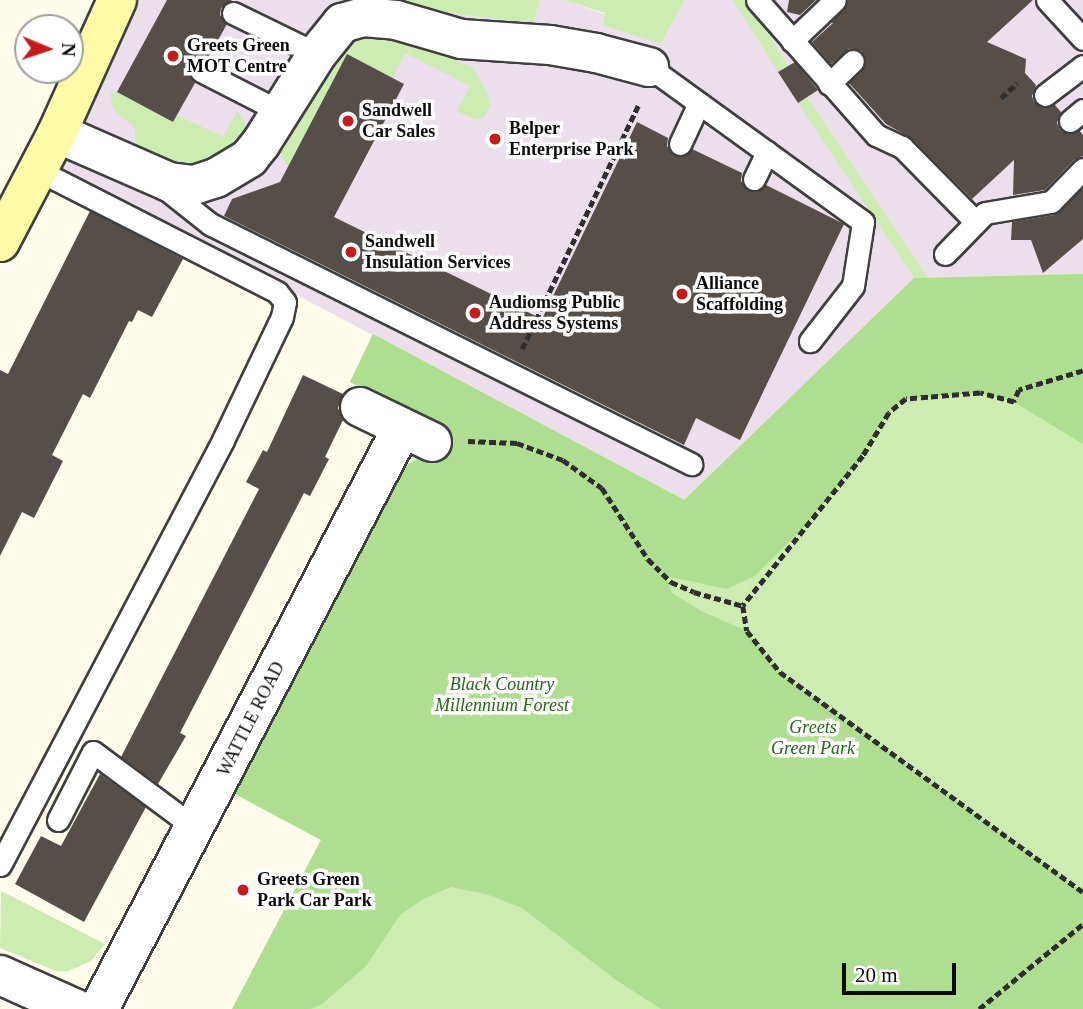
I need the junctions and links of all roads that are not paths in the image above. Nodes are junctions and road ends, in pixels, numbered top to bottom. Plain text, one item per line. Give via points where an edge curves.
1 (117, 0) edge
2 (757, 0) edge
3 (835, 0) edge
4 (1049, 1) edge
5 (361, 8) edge
6 (233, 12) dead end
7 (1083, 39) edge
8 (792, 41) junction
9 (317, 54) junction
10 (853, 61) dead end
11 (1083, 66) edge
12 (652, 69) joint
13 (201, 71) dead end
14 (829, 83) junction
15 (1045, 95) dead end
16 (699, 103) junction
17 (281, 112) junction
18 (57, 133) junction
19 (680, 144) dead end
20 (767, 152) junction
21 (1083, 169) edge
22 (37, 170) junction
23 (148, 175) junction
24 (754, 179) dead end
25 (976, 222) junction
26 (0, 242) edge
27 (945, 254) dead end
28 (810, 341) dead end
29 (360, 407) dead end
30 (691, 464) dead end
31 (58, 820) dead end
32 (194, 827) junction
33 (0, 864) edge
34 (0, 975) edge
35 (76, 1009) edge
36 (99, 1009) edge

1 - 18 street
2 - 8 lane
3 - 8 lane
4 - 7 lane
5 - 9 street
5 - 12 street via 461,39 596,52
6 - 9 lane
8 - 14 lane
9 - 17 street
10 - 14 lane
11 - 15 lane
12 - 16 lane
13 - 17 lane
14 - 25 lane via 876,135 902,147 946,185
16 - 19 lane
16 - 20 lane
17 - 23 street via 249,158 216,178 194,185
18 - 22 street
18 - 23 street
20 - 24 lane
20 - 28 lane via 825,204 863,222 853,286
21 - 25 lane via 1051,202 985,213
22 - 26 street
22 - 33 lane via 277,292 285,302 223,440
23 - 30 lane via 210,224 510,374 562,393 633,428
25 - 27 lane
29 - 32 street, WATTLE ROAD via 417,435
31 - 32 lane via 93,752
32 - 36 street, WATTLE ROAD
34 - 35 street

